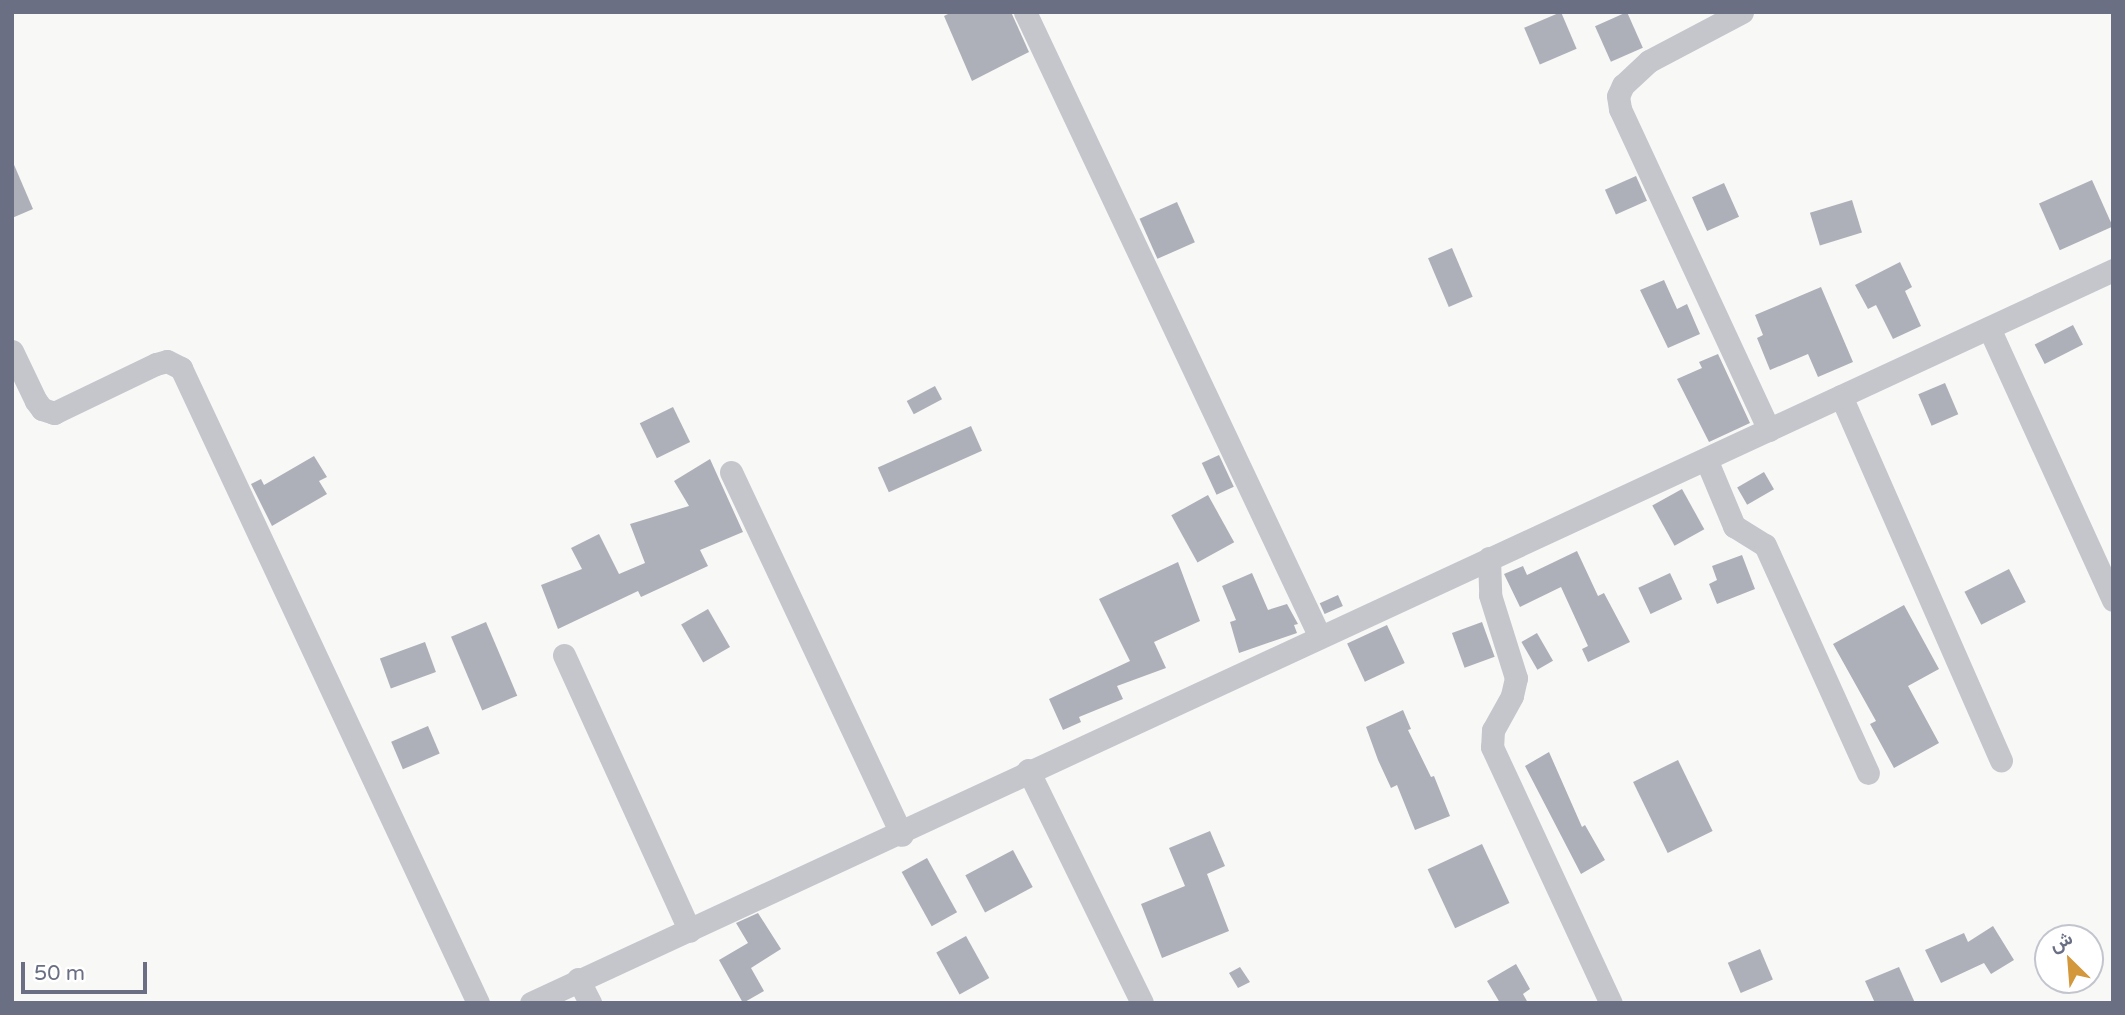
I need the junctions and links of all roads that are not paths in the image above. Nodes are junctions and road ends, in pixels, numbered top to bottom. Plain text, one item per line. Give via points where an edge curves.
1 (1025, 12) edge
2 (1742, 12) edge
3 (2113, 270) edge
4 (1989, 328) junction
5 (12, 351) edge
6 (1841, 396) junction
7 (1769, 430) junction
8 (1706, 459) junction
9 (731, 472) dead end
10 (1489, 558) junction
11 (2113, 600) edge
12 (1319, 635) junction
13 (564, 655) dead end
14 (2001, 760) dead end
15 (1028, 770) junction
16 (1868, 773) dead end
17 (902, 835) junction
18 (690, 931) junction
19 (578, 979) junction
20 (478, 1003) edge
21 (531, 1003) edge
22 (590, 1003) edge
23 (1142, 1003) edge
24 (1611, 1003) edge

1 - 12 street
2 - 7 street via 1649,61 1623,85 1618,96 1620,109
3 - 4 street
4 - 6 street
4 - 11 street
5 - 20 street via 36,401 54,413 156,363 167,361 181,368
6 - 7 street
6 - 14 street
7 - 8 street
8 - 10 street
8 - 16 street via 1734,526 1765,545
9 - 17 street
10 - 12 street
10 - 24 street via 1490,595 1516,678 1512,696 1493,730 1492,747
12 - 15 street
13 - 18 street
15 - 17 street
15 - 23 street
17 - 18 street
18 - 19 street
19 - 21 street
19 - 22 street

